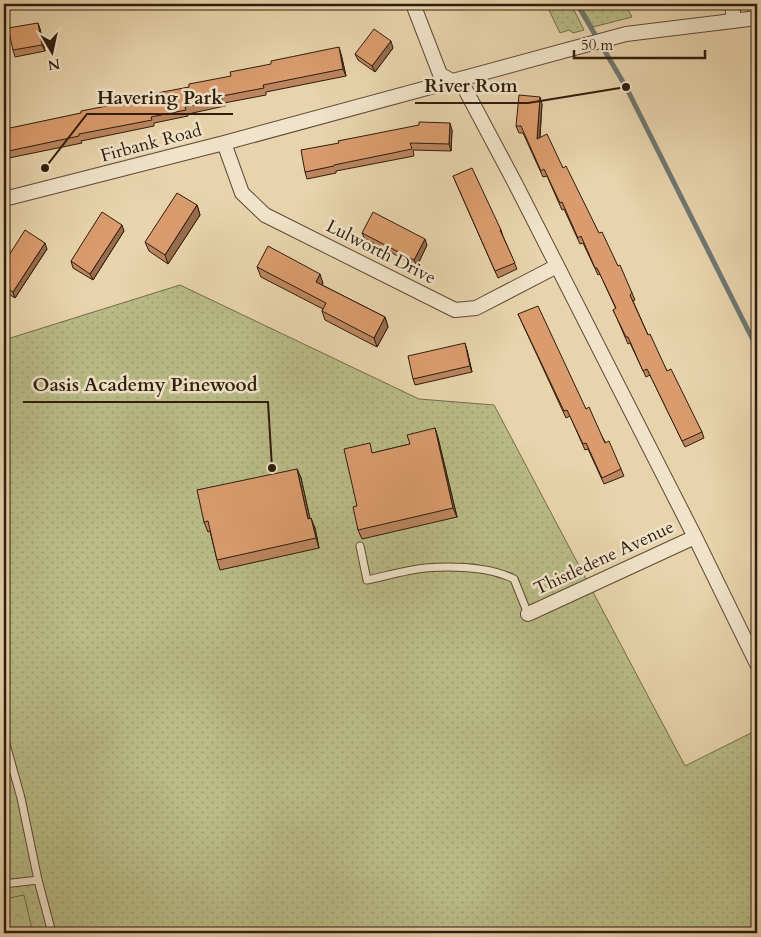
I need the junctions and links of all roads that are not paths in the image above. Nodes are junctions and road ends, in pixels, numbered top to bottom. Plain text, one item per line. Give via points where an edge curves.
1 (413, 4) edge
2 (732, 4) edge
3 (757, 18) edge
4 (734, 21) junction
5 (453, 82) junction
6 (224, 143) junction
7 (4, 199) edge
8 (557, 266) junction
9 (695, 537) junction
10 (360, 546) dead end
11 (528, 614) joint
12 (757, 664) edge
13 (4, 737) edge
14 (38, 880) junction
15 (4, 884) edge
16 (52, 933) edge

1 - 5 street via 440,74
2 - 4 street
3 - 4 street, Firbank Road
4 - 5 street, Firbank Road via 617,36
5 - 6 street, Firbank Road
5 - 8 street via 465,89
6 - 7 street, Firbank Road
6 - 8 street, Lulworth Drive via 242,193 265,215 454,310 476,308
8 - 9 street
9 - 11 street, Thistledene Avenue
9 - 12 street
10 - 11 lane via 367,580 424,568 503,574 514,579
13 - 14 lane
14 - 15 lane
14 - 16 lane

